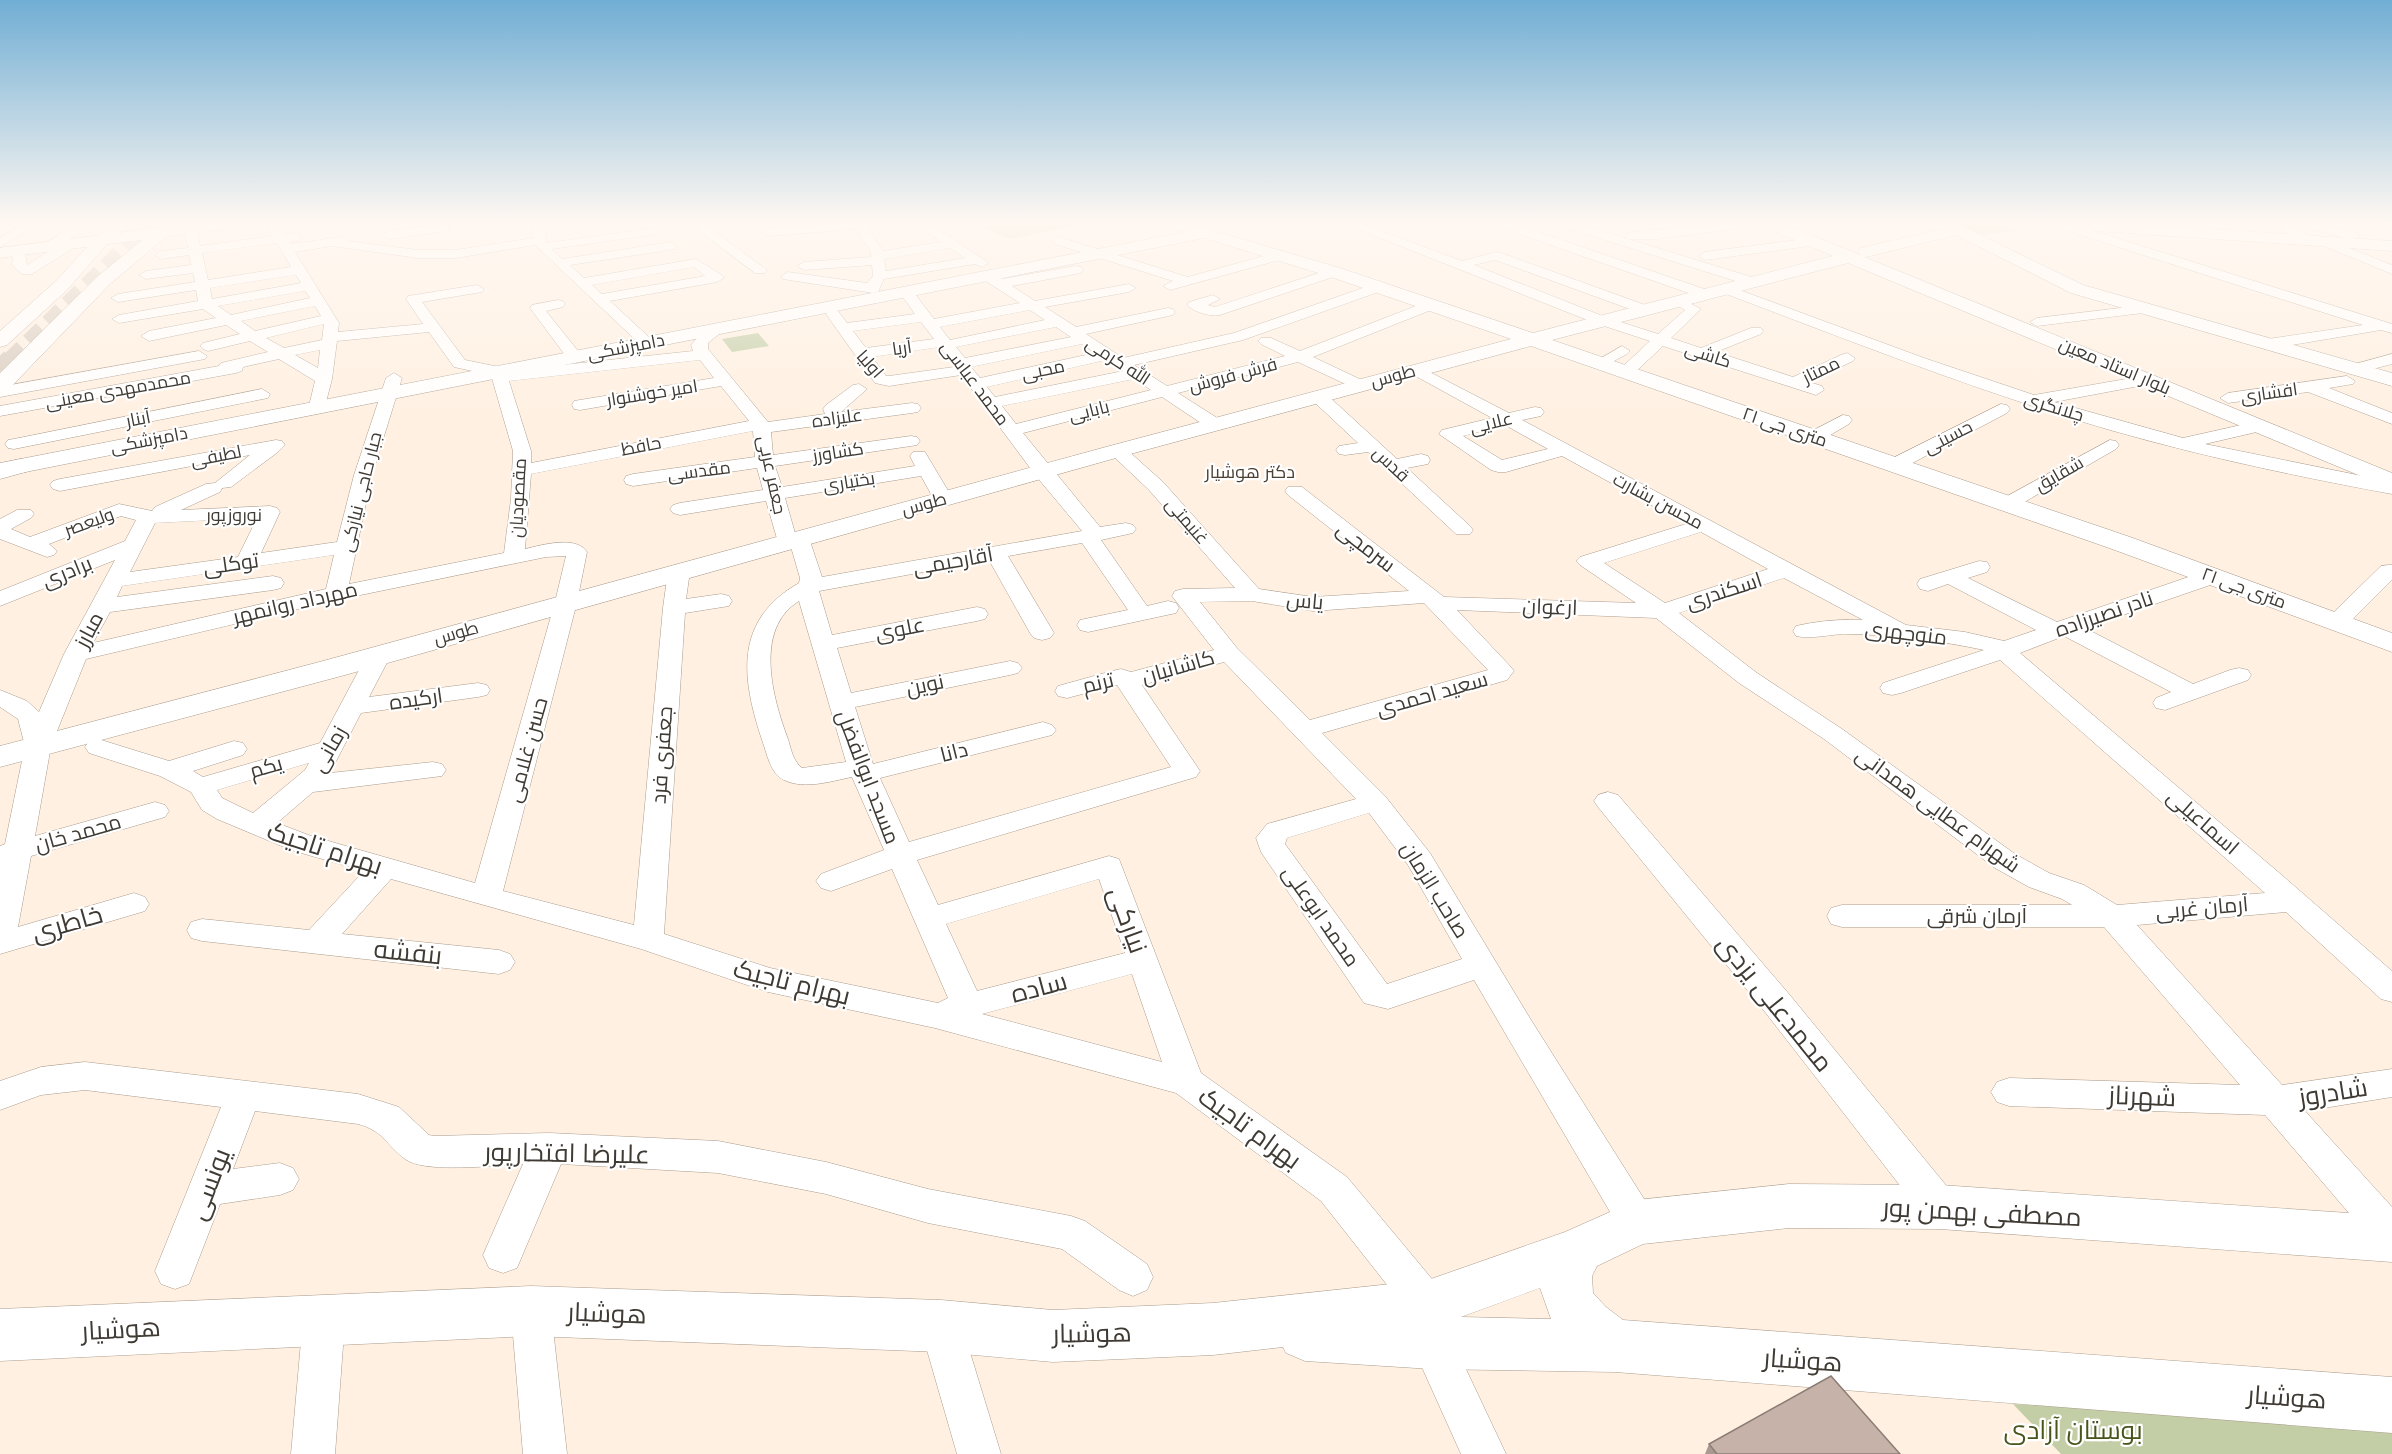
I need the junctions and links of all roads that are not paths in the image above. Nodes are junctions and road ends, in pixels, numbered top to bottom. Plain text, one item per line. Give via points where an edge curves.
1 (54, 292) edge
2 (92, 292) edge
3 (158, 292) edge
4 (203, 292) edge
5 (276, 292) edge
6 (313, 292) edge
7 (464, 292) edge
8 (591, 292) edge
9 (639, 292) edge
10 (806, 292) edge
11 (881, 292) edge
12 (897, 292) edge
13 (1014, 292) edge
14 (1108, 292) edge
15 (1254, 292) edge
16 (1277, 292) edge
17 (1365, 292) edge
18 (1393, 292) edge
19 (1528, 292) edge
20 (1595, 292) edge
21 (1700, 292) edge
22 (1715, 292) edge
23 (1733, 292) edge
24 (1936, 292) edge
25 (1962, 292) edge
26 (2087, 292) edge
27 (2292, 292) edge
28 (456, 293) joint
29 (888, 293) junction
30 (1706, 294) junction
31 (1265, 296) junction
32 (118, 298) dead end
33 (599, 299) junction
34 (1956, 300) junction
35 (1982, 300) junction
36 (318, 301) junction
37 (1678, 301) junction
38 (206, 304) junction
39 (558, 304) dead end
40 (1032, 305) junction
41 (1431, 305) junction
42 (1214, 306) dead end
43 (1643, 309) junction
44 (2146, 309) junction
45 (830, 312) junction
46 (1168, 312) dead end
47 (119, 319) dead end
48 (329, 319) junction
49 (229, 320) junction
50 (927, 320) junction
51 (1600, 320) junction
52 (2388, 321) edge
53 (1058, 322) junction
54 (2037, 322) junction
55 (434, 327) junction
56 (843, 328) junction
57 (717, 330) junction
58 (1756, 331) dead end
59 (1079, 335) junction
60 (149, 336) dead end
61 (252, 336) junction
62 (564, 337) junction
63 (1532, 339) junction
64 (329, 340) junction
65 (1661, 340) junction
66 (0, 341) tunnel mouth
67 (1266, 341) dead end
68 (647, 343) junction
69 (945, 344) junction
70 (2268, 344) junction
71 (280, 353) junction
72 (1701, 353) junction
73 (860, 354) junction
74 (704, 355) junction
75 (1300, 357) junction
76 (1847, 358) dead end
77 (1115, 359) junction
78 (2392, 359) edge
79 (1616, 362) junction
80 (231, 367) junction
81 (963, 367) junction
82 (1416, 370) junction
83 (1137, 373) junction
84 (499, 374) junction
85 (2350, 375) junction
86 (324, 379) junction
87 (2149, 380) junction
88 (2392, 380) edge
89 (724, 381) junction
90 (1794, 383) junction
91 (976, 384) junction
92 (0, 385) tunnel mouth
93 (392, 385) junction
94 (1360, 385) junction
95 (2310, 387) junction
96 (859, 389) dead end
97 (1816, 390) dead end
98 (0, 392) edge
99 (1167, 392) junction
100 (262, 394) junction
101 (1319, 397) junction
102 (2228, 399) junction
103 (2033, 401) junction
104 (991, 403) junction
105 (580, 405) dead end
106 (317, 406) junction
107 (2001, 409) dead end
108 (0, 411) edge
109 (1535, 412) dead end
110 (263, 417) junction
111 (838, 418) junction
112 (1507, 419) junction
113 (1843, 420) dead end
114 (2390, 424) edge
115 (1216, 425) junction
116 (761, 426) junction
117 (2259, 426) junction
118 (1011, 430) junction
119 (1814, 437) junction
120 (155, 439) junction
121 (911, 441) junction
122 (2110, 445) dead end
123 (1372, 446) junction
124 (2182, 449) junction
125 (1345, 450) dead end
126 (1563, 450) junction
127 (1118, 451) junction
128 (1421, 460) dead end
129 (9, 463) edge
130 (765, 463) junction
131 (1392, 465) junction
132 (1894, 465) junction
133 (2392, 465) edge
134 (155, 468) junction
135 (65, 470) junction
136 (522, 470) junction
137 (926, 470) junction
138 (1043, 472) junction
139 (633, 480) dead end
140 (2392, 482) edge
141 (2392, 488) edge
142 (1295, 491) dead end
143 (773, 494) junction
144 (943, 499) junction
145 (2007, 504) junction
146 (680, 509) dead end
147 (24, 514) dead end
148 (148, 517) junction
149 (1703, 525) junction
150 (0, 527) edge
151 (1126, 529) dead end
152 (1463, 530) dead end
153 (0, 532) edge
154 (1092, 536) junction
155 (794, 540) junction
156 (133, 545) junction
157 (347, 547) junction
158 (996, 553) junction
159 (514, 557) junction
160 (246, 562) junction
161 (1979, 567) dead end
162 (1786, 570) junction
163 (679, 571) junction
164 (2389, 571) dead end
165 (1950, 577) junction
166 (2211, 577) junction
167 (114, 581) junction
168 (273, 583) dead end
169 (1928, 584) dead end
170 (809, 586) junction
171 (336, 593) junction
172 (1252, 594) junction
173 (0, 599) edge
174 (1433, 599) junction
175 (721, 601) dead end
176 (566, 602) junction
177 (1175, 602) junction
178 (101, 606) junction
179 (674, 608) junction
180 (1662, 611) junction
181 (1141, 613) junction
182 (977, 614) dead end
183 (2337, 622) junction
184 (1088, 625) dead end
185 (2061, 629) junction
186 (1804, 631) dead end
187 (1900, 632) junction
188 (1042, 633) dead end
189 (2392, 643) edge
190 (822, 644) junction
191 (1229, 652) junction
192 (76, 654) junction
193 (2009, 654) junction
194 (379, 655) junction
195 (1010, 668) dead end
196 (2239, 675) dead end
197 (1127, 681) junction
198 (1892, 688) dead end
199 (478, 690) dead end
200 (1067, 691) dead end
201 (2192, 693) junction
202 (0, 697) edge
203 (840, 703) junction
204 (2165, 703) dead end
205 (353, 707) junction
206 (1043, 730) dead end
207 (1304, 730) junction
208 (38, 746) junction
209 (98, 747) dead end
210 (331, 748) junction
211 (234, 749) dead end
212 (0, 757) edge
213 (169, 770) junction
214 (433, 770) dead end
215 (863, 770) junction
216 (307, 784) junction
217 (201, 786) junction
218 (1608, 801) dead end
219 (1375, 802) junction
220 (155, 811) dead end
221 (257, 825) junction
222 (9, 853) edge
223 (899, 855) junction
224 (384, 868) junction
225 (831, 881) dead end
226 (486, 897) junction
227 (2292, 901) junction
228 (134, 904) dead end
229 (1842, 916) dead end
230 (2112, 916) junction
231 (928, 918) junction
232 (202, 930) dead end
233 (648, 940) junction
234 (0, 942) edge
235 (317, 942) junction
236 (1143, 960) junction
237 (499, 962) dead end
238 (1481, 965) junction
239 (2392, 990) edge
240 (968, 1006) junction
241 (935, 1015) junction
242 (1187, 1082) junction
243 (2392, 1083) edge
244 (2009, 1092) dead end
245 (0, 1096) edge
246 (243, 1096) junction
247 (2274, 1101) junction
248 (549, 1149) junction
249 (280, 1179) dead end
250 (208, 1189) junction
251 (1940, 1207) junction
252 (1636, 1222) junction
253 (2392, 1237) edge
254 (1579, 1250) junction
255 (503, 1255) dead end
256 (175, 1271) dead end
257 (1132, 1277) dead end
258 (531, 1311) junction
259 (324, 1319) junction
260 (1430, 1324) junction
261 (941, 1326) junction
262 (0, 1335) edge
263 (1615, 1346) junction
264 (2392, 1405) edge
265 (313, 1454) edge
266 (545, 1454) edge
267 (979, 1454) edge
268 (1484, 1454) edge

1 - 66 main road
2 - 92 main road
3 - 32 street
4 - 38 street
5 - 38 street
6 - 36 street
7 - 28 street
8 - 33 street
9 - 33 street
10 - 45 street, اولیا
11 - 29 street, اولیا
12 - 29 main road, دامپزشکی
13 - 40 street, الله کرمی
14 - 40 street
15 - 31 street
16 - 31 street
17 - 77 street, محبی via 1238,337
18 - 41 main road, ۲۱ متری جی
19 - 51 street, کاشی
20 - 43 street
21 - 30 street
22 - 30 main road, طوس
23 - 103 street, چلانگری
24 - 34 main road, بلوار استاد معین
25 - 35 main road, بلوار استاد معین
26 - 44 main road
27 - 52 street
28 - 55 street via 413,299
29 - 45 main road, دامپزشکی
29 - 50 street, محمد عباسی
30 - 37 main road, طوس
31 - 42 street
33 - 68 street
34 - 35 main road via 1953,296 1962,295
34 - 87 main road, بلوار استاد معین
35 - 54 main road, بلوار استاد معین
36 - 48 street
36 - 49 street
37 - 43 main road, طوس
37 - 65 street via 1694,309
38 - 47 street
38 - 49 street
39 - 62 street via 532,305
40 - 50 street
40 - 53 street, الله کرمی
41 - 63 main road, ۲۱ متری جی
41 - 75 street, فرش فروش
43 - 51 main road, طوس
44 - 54 street
44 - 70 main road
45 - 56 street, اولیا
45 - 57 main road, دامپزشکی
46 - 59 street
48 - 61 street
48 - 64 street
49 - 60 street
49 - 61 street
50 - 56 street
50 - 69 street, محمد عباسی
51 - 63 main road, طوس
51 - 65 street, کاشی
52 - 70 street
53 - 59 street, الله کرمی
53 - 69 street, آریا
54 - 102 main road, بلوار استاد معین
55 - 64 street, محمدمهدی معینی
55 - 84 street via 460,364
56 - 73 street, اولیا
57 - 68 main road, دامپزشکی
57 - 74 street via 699,345
58 - 72 street
59 - 77 street, الله کرمی
59 - 81 street
61 - 71 street
61 - 98 street via 204,351
62 - 68 main road, دامپزشکی
62 - 84 main road, دامپزشکی
63 - 79 main road, ۲۱ متری جی
63 - 82 main road, طوس
64 - 71 street, محمدمهدی معینی
64 - 86 street
65 - 72 street, کاشی
65 - 79 street
67 - 75 street
69 - 73 street, آریا
69 - 81 street, محمد عباسی
70 - 85 main road
71 - 80 street, محمدمهدی معینی
71 - 86 street
72 - 90 street, کاشی
73 - 81 street, اولیا via 878,378 889,381
74 - 84 street
74 - 89 street, جعفر عربی
75 - 94 street
75 - 99 street, فرش فروش
76 - 90 street, ممتاز
77 - 83 street, الله کرمی
77 - 91 street, محبی
78 - 85 street, افشاری
79 - 119 main road, ۲۱ متری جی
80 - 100 street via 250,379
80 - 108 street, محمدمهدی معینی
81 - 91 street, محمد عباسی
82 - 94 main road, طوس
82 - 112 street, محسن بشارت
83 - 99 street, الله کرمی
83 - 104 street
84 - 93 main road, دامپزشکی
84 - 136 street, مقصودیان via 518,434
85 - 88 main road
85 - 95 street, افشاری
86 - 106 street
87 - 103 street
87 - 117 main road, بلوار استاد معین
89 - 105 street, امیر خوشنوار
89 - 116 street, جعفر عربی
90 - 97 street, کاشی
91 - 104 street, محمد عباسی
93 - 106 main road, دامپزشکی
93 - 157 street, جبار حاجی نیازکی via 363,475
94 - 101 main road, طوس
95 - 102 street, افشاری
95 - 114 street, افشاری
96 - 111 street via 832,409
99 - 115 street, الله کرمی
99 - 118 street, بابایی
100 - 110 street
100 - 129 street, آبنار
101 - 115 main road, طوس
101 - 123 street, قدس
102 - 133 main road, بلوار استاد معین
103 - 124 street, چلانگری
104 - 118 street, محمد عباسی
106 - 110 main road, دامپزشکی
107 - 132 street, حسینی
109 - 112 street, علایی
110 - 120 main road, دامپزشکی
111 - 116 street, علیزاده
111 - 121 street, علیزاده via 904,409
112 - 126 street, محسن بشارت
112 - 126 street, علایی via 1448,434 1498,466
113 - 119 street
115 - 127 main road, طوس
116 - 130 street, جعفر عربی
116 - 136 street, حافظ
117 - 124 street
117 - 140 main road, بلوار استاد معین
118 - 138 street, محمد عباسی
119 - 132 main road, ۲۱ متری جی
120 - 134 street
120 - 135 main road, دامپزشکی
121 - 130 street, کشاورز
121 - 137 street
122 - 145 street, شقایق
123 - 125 street
123 - 131 street, قدس
124 - 141 street, چلانگری
126 - 149 street, محسن بشارت
127 - 138 main road, طوس
127 - 172 street, غنیمتی via 1156,486
128 - 131 street
129 - 135 main road, دامپزشکی
130 - 139 street, مقدسی
130 - 143 street, جعفر عربی
131 - 152 street, قدس
132 - 145 main road, ۲۱ متری جی
134 - 135 street, لطیفی
134 - 148 street, لطیفی via 280,437 219,485
136 - 159 street, مقصودیان
137 - 143 street, بختیاری
137 - 144 street
138 - 144 main road, طوس
138 - 154 street, محمد عباسی
142 - 174 street, سرمچی
143 - 146 street, بختیاری
143 - 155 street, جعفر عربی
144 - 155 main road, طوس
145 - 166 main road, ۲۱ متری جی
147 - 150 street
148 - 153 street, ولیعصر via 119,510 39,548
148 - 156 street, مبارز
148 - 160 street, نوروزپور via 270,512
149 - 162 street, محسن بشارت
149 - 180 street, شهرام عطایی همدانی via 1587,561
151 - 154 street, آقارحیمی
154 - 158 street, آقارحیمی
154 - 181 street, محمد عباسی
155 - 163 main road, طوس
155 - 170 street, مسجد ابوالفضل via 811,578
156 - 167 street, مبارز
156 - 173 street, برادری
157 - 160 street, توکلی
157 - 171 street, جبار حاجی نیازکی
158 - 170 street, آقارحیمی
158 - 188 street
159 - 171 street, مهرداد روانمهر
159 - 176 street, مهرداد روانمهر via 560,549 577,552
160 - 167 street, توکلی
161 - 165 street
162 - 180 street, اسکندری
162 - 187 street, محسن بشارت
163 - 176 main road, طوس
163 - 179 street, جعفری فرد
164 - 183 street
165 - 169 street
165 - 185 street
166 - 183 main road, ۲۱ متری جی
166 - 185 street, نادر نصیرزاده
167 - 178 street, مبارز
168 - 178 street
170 - 190 street, مسجد ابوالفضل
170 - 215 street, آقارحیمی via 783,600 767,621 759,659 765,715 785,767 796,776
171 - 192 street, مهرداد روانمهر
172 - 174 street, یاس via 1313,604
172 - 177 street, یاس
174 - 180 street, ارغوان
174 - 207 street, سعید احمدی via 1502,674
175 - 179 street
176 - 194 main road, طوس
176 - 226 street, حسن غلامی
177 - 181 street, یاس
177 - 191 street, صاحب الزمان
178 - 192 street, مبارز
179 - 233 street, جعفری فرد
180 - 230 street, شهرام عطایی همدانی via 1748,678 1833,734 2005,861 2039,880 2073,892
181 - 184 street, یاس
182 - 190 street, علوی
183 - 189 main road, ۲۱ متری جی
185 - 193 street, نادر نصیرزاده
185 - 201 street
186 - 187 street, منوچهری via 1833,626
187 - 193 street, منوچهری via 1983,642
190 - 203 street, مسجد ابوالفضل
191 - 197 street, کاشانیان
191 - 207 street, صاحب الزمان
192 - 208 street, مبارز
193 - 198 street, نادر نصیرزاده
193 - 227 street, اسماعیلی
194 - 205 street, زمانی
194 - 208 main road, طوس
195 - 203 street, نوین
196 - 201 street
197 - 200 street, ترنم via 1121,676
197 - 223 street via 1187,771
199 - 205 street, ارکیده
201 - 204 street
202 - 208 street via 25,710 33,721
203 - 215 street, مسجد ابوالفضل
205 - 210 street, زمانی
206 - 215 street, دانا
207 - 219 street, صاحب الزمان
208 - 212 main road, طوس
208 - 222 street
209 - 213 street, بهرام تاجیک
210 - 216 street, زمانی via 322,767
210 - 217 street, یکم
211 - 213 street
213 - 217 street, بهرام تاجیک
214 - 216 street
215 - 223 street, مسجد ابوالفضل
216 - 221 street, زمانی
217 - 221 street, بهرام تاجیک via 212,804
218 - 251 street, محمدعلی یزدی
219 - 238 street, صاحب الزمان via 1420,860
219 - 238 street, محمد ابوعلی via 1277,831 1270,838 1271,845 1376,994 1388,997
220 - 222 street, محمد خان
221 - 224 street, بهرام تاجیک
222 - 234 street
223 - 225 street
223 - 231 street, مسجد ابوالفضل
224 - 226 street, بهرام تاجیک
224 - 235 street
226 - 233 street, بهرام تاجیک
227 - 230 street, آرمان غربی
227 - 239 street, اسماعیلی
228 - 234 street, خاطری
229 - 230 street, آرمان شرقی
230 - 247 street, شهرام عطایی همدانی
231 - 236 street, نیارکی via 1109,866
231 - 240 street, مسجد ابوالفضل
232 - 235 street, بنفشه
233 - 241 street, بهرام تاجیک via 768,980
235 - 237 street, بنفشه
236 - 240 street, ساده
236 - 242 street, نیارکی
238 - 252 street, صاحب الزمان
240 - 241 street, ساده
241 - 242 street, بهرام تاجیک
242 - 260 street, بهرام تاجیک via 1334,1189
243 - 247 street, شادروز
244 - 247 street, شهرناز
245 - 246 street, علیرضا افتخارپور via 41,1080 85,1076
246 - 248 street, علیرضا افتخارپور via 358,1109 386,1117 419,1149 434,1152
246 - 250 street, یونسی
247 - 253 street, شهرام عطایی همدانی
248 - 255 street
248 - 257 street, علیرضا افتخارپور via 718,1157 826,1178 928,1206 1071,1233
249 - 250 street
250 - 256 street, یونسی
251 - 252 main road, مصطفی بهمن پور via 1790,1206
251 - 253 main road, مصطفی بهمن پور
252 - 254 main road, مصطفی بهمن پور
254 - 260 main road, مصطفی بهمن پور
254 - 263 main road via 1566,1275 1569,1303 1589,1329
258 - 259 main road, هوشیار
258 - 261 main road, هوشیار
258 - 266 street
259 - 262 main road, هوشیار
259 - 265 street
260 - 261 main road, هوشیار via 1053,1336
260 - 263 main road, هوشیار
260 - 268 street, بهرام تاجیک
261 - 267 street
263 - 264 main road, هوشیار

